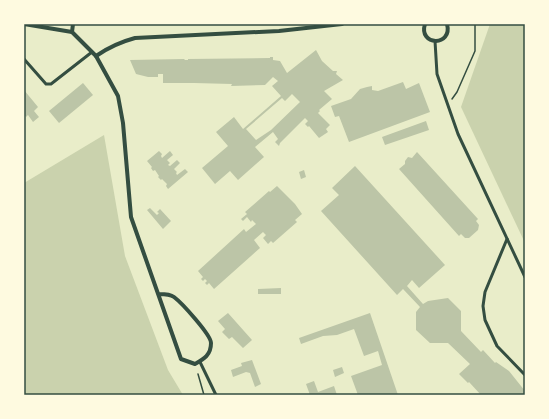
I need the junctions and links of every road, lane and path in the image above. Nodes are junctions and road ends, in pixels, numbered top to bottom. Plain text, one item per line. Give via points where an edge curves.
1 (24, 24) edge
2 (72, 24) edge
3 (342, 24) edge
4 (424, 24) edge
5 (447, 24) edge
6 (475, 24) edge
7 (72, 32) junction
8 (436, 41) junction
9 (92, 52) junction
10 (96, 56) junction
11 (24, 59) edge
12 (448, 104) junction
13 (507, 239) junction
14 (525, 277) edge
15 (159, 294) junction
16 (200, 362) junction
17 (195, 364) junction
18 (525, 375) edge
19 (204, 395) edge
20 (216, 395) edge

1 - 7 street
2 - 7 street
3 - 10 street via 279,31 135,38 107,48
4 - 8 street via 428,39
5 - 8 street via 446,36
6 - 12 path via 475,51 457,92
7 - 9 street
8 - 12 lane via 438,74
9 - 10 street
9 - 11 lane via 51,84 46,84
10 - 15 street via 118,96 123,123 131,217
12 - 13 lane via 458,134
13 - 14 lane
13 - 18 lane via 485,292 483,306 485,320 497,346
15 - 16 street via 173,296 208,334 212,341 210,350 207,358
15 - 17 street via 181,359
16 - 17 street
16 - 20 lane
17 - 19 path

